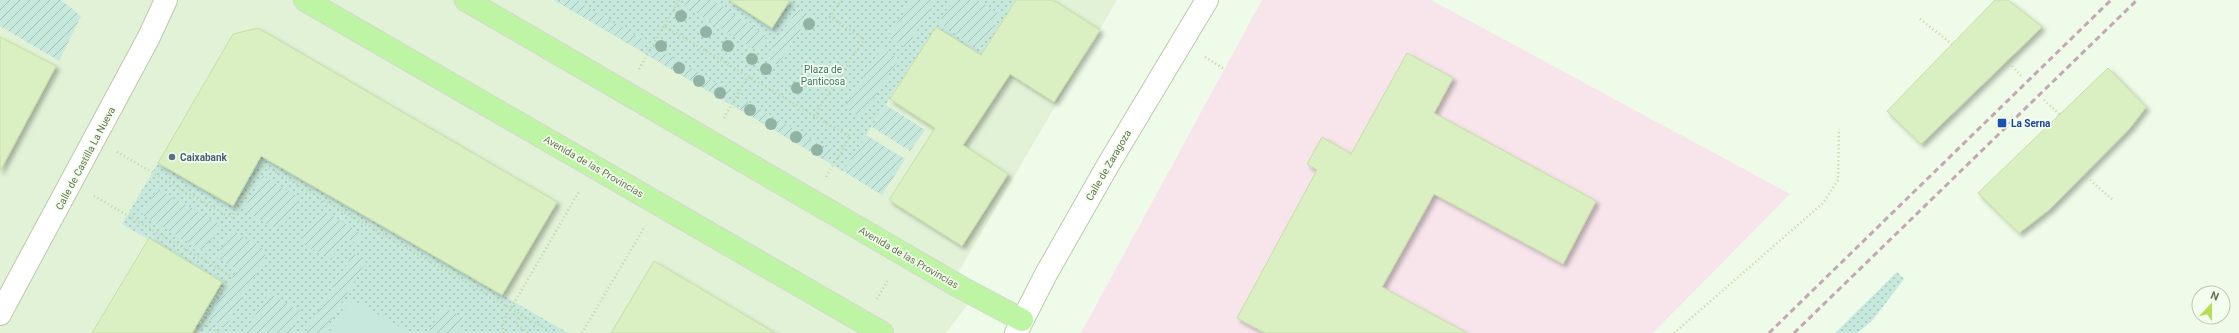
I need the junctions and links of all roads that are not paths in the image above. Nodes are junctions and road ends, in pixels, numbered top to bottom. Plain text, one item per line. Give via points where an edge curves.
1 (166, 0) edge
2 (305, 0) edge
3 (466, 0) edge
4 (1207, 0) edge
5 (0, 314) edge
6 (1019, 327) edge
7 (882, 333) edge

1 - 5 street, Calle de Castilla La Nueva via 72,183
2 - 7 main road, Avenida de las Provincias
3 - 6 main road, Avenida de las Provincias via 812,200
4 - 6 street, Calle de Zaragoza via 1108,165

